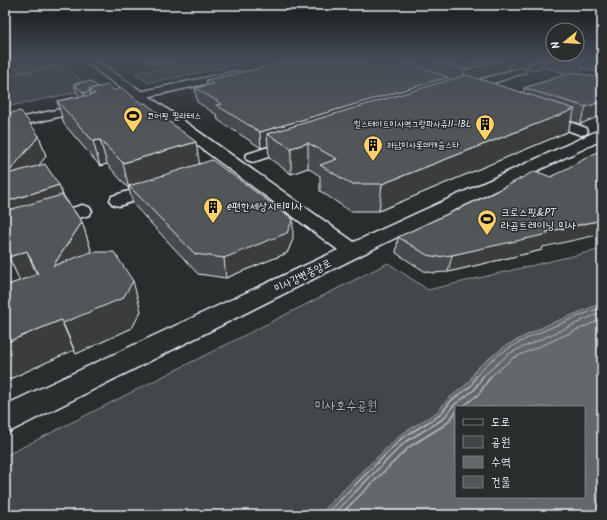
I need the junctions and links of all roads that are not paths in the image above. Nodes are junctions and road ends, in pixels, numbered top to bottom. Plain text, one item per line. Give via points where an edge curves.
1 (123, 84) edge
2 (188, 84) edge
3 (464, 84) edge
4 (457, 86) junction
5 (498, 92) edge
6 (139, 95) junction
7 (484, 97) edge
8 (531, 108) edge
9 (5, 125) edge
10 (591, 129) edge
11 (312, 138) edge
12 (253, 157) dead end
13 (178, 180) edge
14 (119, 200) dead end
15 (82, 211) dead end
16 (5, 236) edge
17 (353, 251) junction
18 (5, 420) edge

1 - 6 street
2 - 6 street
3 - 4 street
4 - 5 street
4 - 7 street
6 - 9 street
6 - 17 street
8 - 10 street
10 - 17 street, 미사강변중앙로
11 - 12 street
13 - 14 street
15 - 16 street
17 - 18 street, 미사강변중앙로

